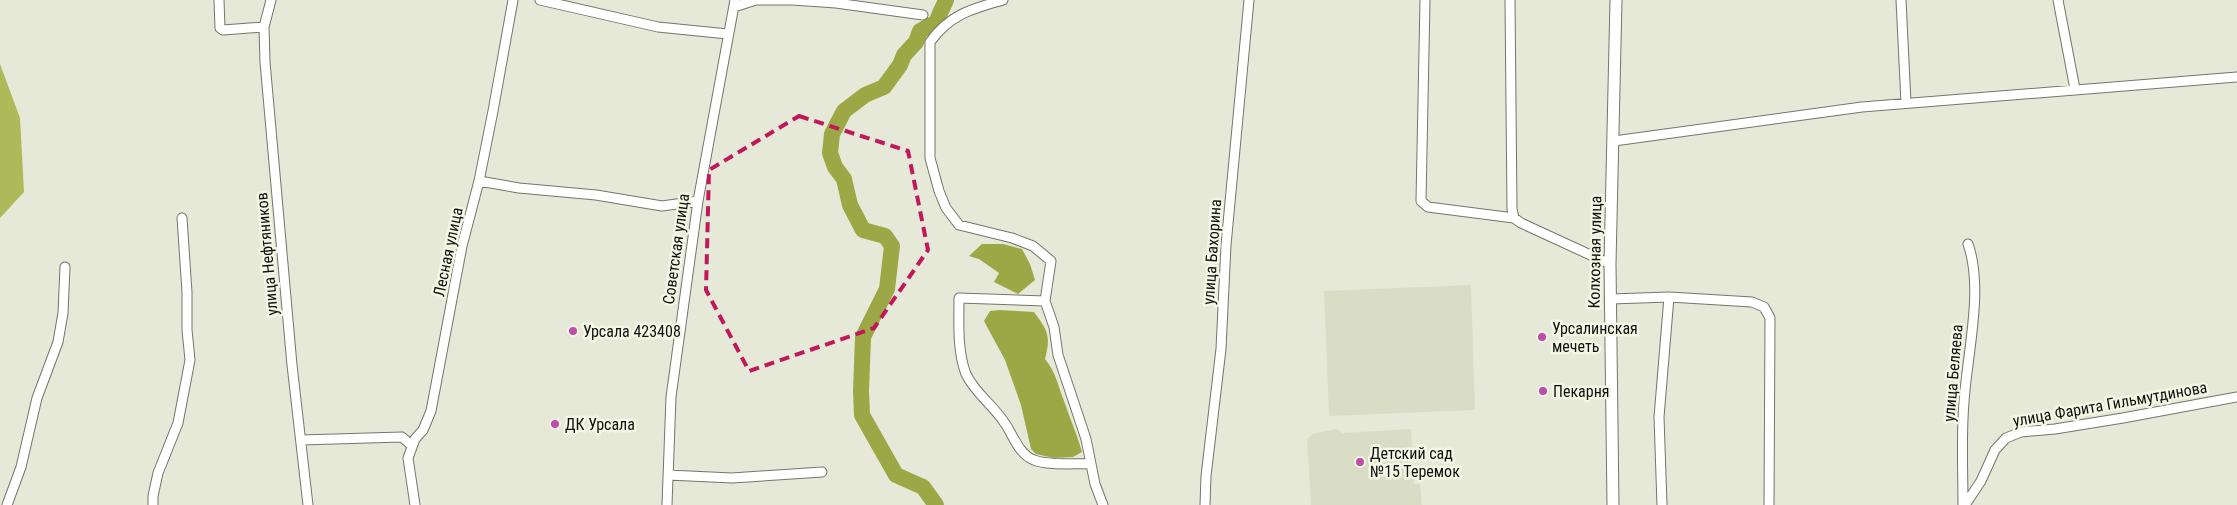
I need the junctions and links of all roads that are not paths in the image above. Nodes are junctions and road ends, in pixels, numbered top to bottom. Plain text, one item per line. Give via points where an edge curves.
1 (219, 0) edge
2 (270, 0) edge
3 (514, 0) edge
4 (540, 0) edge
5 (1003, 0) edge
6 (1249, 0) edge
7 (1425, 0) edge
8 (1510, 0) edge
9 (1616, 0) edge
10 (1901, 0) edge
11 (2058, 0) edge
12 (735, 4) edge
13 (923, 15) dead end
14 (264, 27) junction
15 (728, 34) junction
16 (2237, 76) edge
17 (2075, 89) junction
18 (1906, 103) junction
19 (1614, 141) junction
20 (479, 181) junction
21 (698, 201) junction
22 (182, 218) dead end
23 (1514, 218) junction
24 (1968, 244) dead end
25 (1610, 264) junction
26 (65, 267) dead end
27 (1669, 297) junction
28 (1611, 299) junction
29 (1045, 301) junction
30 (2237, 397) edge
31 (301, 440) junction
32 (412, 446) junction
33 (1091, 464) junction
34 (822, 472) dead end
35 (668, 475) junction
36 (7, 505) edge
37 (153, 505) edge
38 (308, 505) edge
39 (415, 505) edge
40 (667, 505) edge
41 (1103, 505) edge
42 (1205, 505) edge
43 (1613, 505) edge
44 (1662, 505) edge
45 (1769, 505) edge
46 (1964, 505) edge

1 - 14 street via 220,28
2 - 14 street, улица Нефтяников
3 - 20 street, Лесная улица
4 - 15 street via 658,26
5 - 29 street via 970,9 953,19 930,42 930,158 946,208 959,225 1012,238 1043,252 1051,260
6 - 42 street, улица Бахорина
7 - 23 street via 1421,200 1428,207
8 - 23 street
9 - 19 main road, Колхозная улица
10 - 18 street
11 - 17 street
12 - 13 street via 756,0 792,0
12 - 15 street, Советская улица
14 - 31 street, улица Нефтяников
15 - 21 street, Советская улица
16 - 17 street
17 - 18 street
18 - 19 street
19 - 25 main road, Колхозная улица
20 - 21 street via 662,206
20 - 32 street, Лесная улица via 462,246 431,411
21 - 35 street, Советская улица via 671,397
22 - 37 street via 190,360 178,423 158,474
23 - 25 street
24 - 46 street, улица Беляева via 1973,258 1974,282 1972,338 1964,403
25 - 28 main road, Колхозная улица
26 - 36 street via 58,342 37,398
27 - 28 street
27 - 44 street via 1659,417
27 - 45 street via 1752,302 1764,307 1770,318
28 - 43 main road, Колхозная улица
29 - 33 street
29 - 33 street via 959,298 959,330 967,374 1027,455 1042,462
30 - 46 street, улица Фарита Гильмутдинова via 2021,432 2006,438 1995,450 1980,482
31 - 32 street via 402,438
31 - 38 street, улица Нефтяников
32 - 39 street, Лесная улица via 408,458
33 - 41 street
34 - 35 street via 732,478
35 - 40 street, Советская улица

